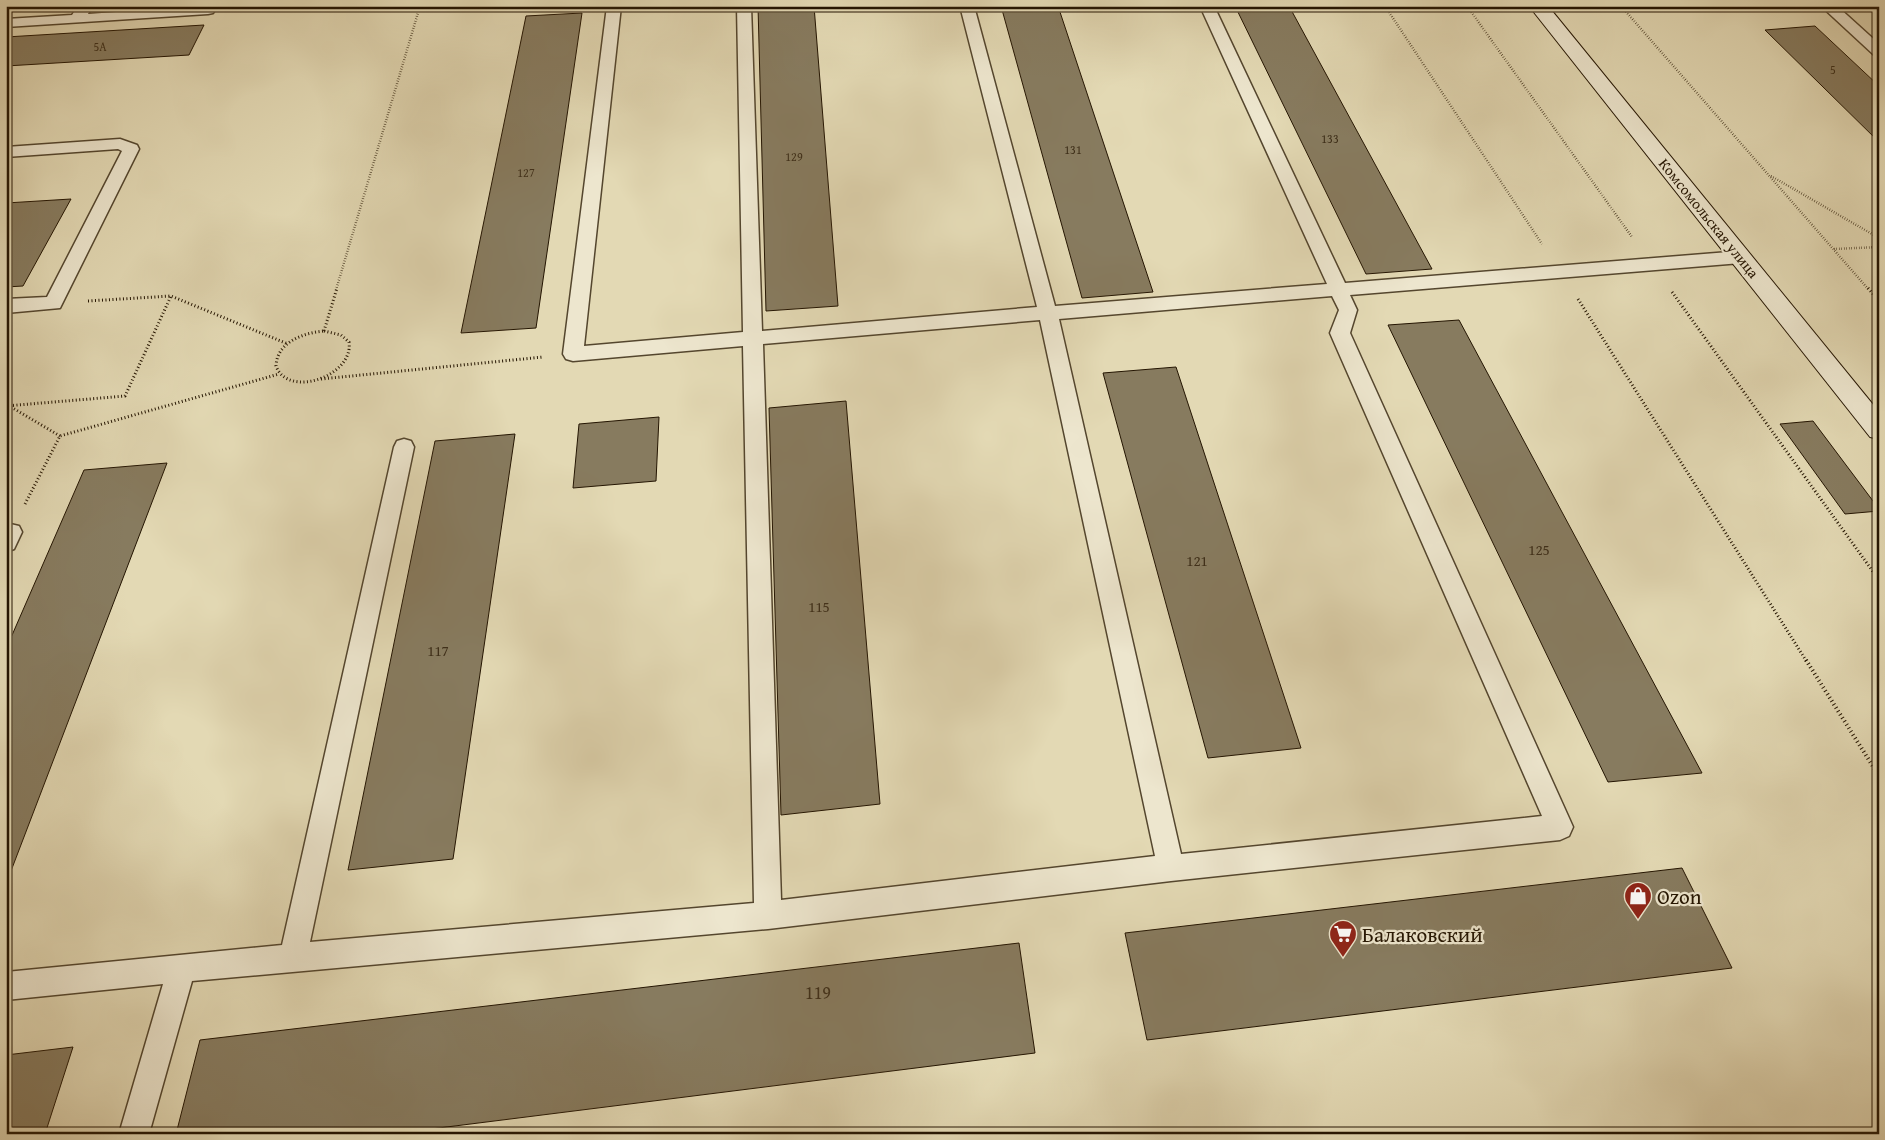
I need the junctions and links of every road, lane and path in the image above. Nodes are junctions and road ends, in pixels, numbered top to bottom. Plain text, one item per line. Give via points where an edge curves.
1 (85, 6) edge
2 (420, 6) edge
3 (614, 6) edge
4 (744, 6) edge
5 (967, 6) edge
6 (1207, 6) edge
7 (1385, 6) edge
8 (1538, 6) edge
9 (1621, 6) edge
10 (1828, 6) edge
11 (208, 10) dead end
12 (77, 19) junction
13 (6, 23) edge
14 (1879, 52) edge
15 (6, 152) edge
16 (1768, 174) junction
17 (1879, 238) edge
18 (1879, 247) edge
19 (1834, 249) junction
20 (1741, 257) junction
21 (1561, 272) junction
22 (1338, 290) junction
23 (171, 296) junction
24 (1879, 301) edge
25 (53, 303) junction
26 (6, 306) edge
27 (1048, 313) junction
28 (324, 330) junction
29 (751, 338) junction
30 (288, 344) junction
31 (573, 354) junction
32 (279, 374) junction
33 (321, 379) junction
34 (8, 406) edge
35 (1879, 430) edge
36 (60, 436) junction
37 (404, 447) dead end
38 (8, 536) edge
39 (1879, 776) edge
40 (1171, 868) junction
41 (768, 915) junction
42 (293, 958) junction
43 (182, 968) junction
44 (6, 986) edge
45 (134, 1134) edge

1 - 12 lane
2 - 28 path
3 - 31 lane
4 - 29 lane
5 - 27 lane
6 - 22 lane
7 - 21 path
8 - 20 main road, Комсомольская улица
9 - 16 path
10 - 14 lane
11 - 12 lane
12 - 13 lane
15 - 25 lane via 120,144 132,149
16 - 17 path
16 - 19 path
18 - 19 path
19 - 24 path
20 - 21 lane
20 - 35 main road, Комсомольская улица
21 - 22 lane
21 - 39 path
22 - 27 lane
22 - 40 lane via 1348,310 1340,333 1560,827
23 - 25 path
23 - 30 path
23 - 34 path via 126,396
25 - 26 lane
27 - 29 lane
27 - 40 lane
28 - 30 path via 301,336
28 - 33 path via 338,332 348,339 352,349 348,360 337,371
29 - 31 lane
29 - 41 lane
30 - 32 path via 276,358 275,367
31 - 33 path
32 - 33 path via 289,381 304,383
32 - 36 path
34 - 36 path
36 - 38 path
37 - 42 lane
40 - 41 lane
41 - 42 lane
42 - 43 lane
43 - 44 lane
43 - 45 lane

